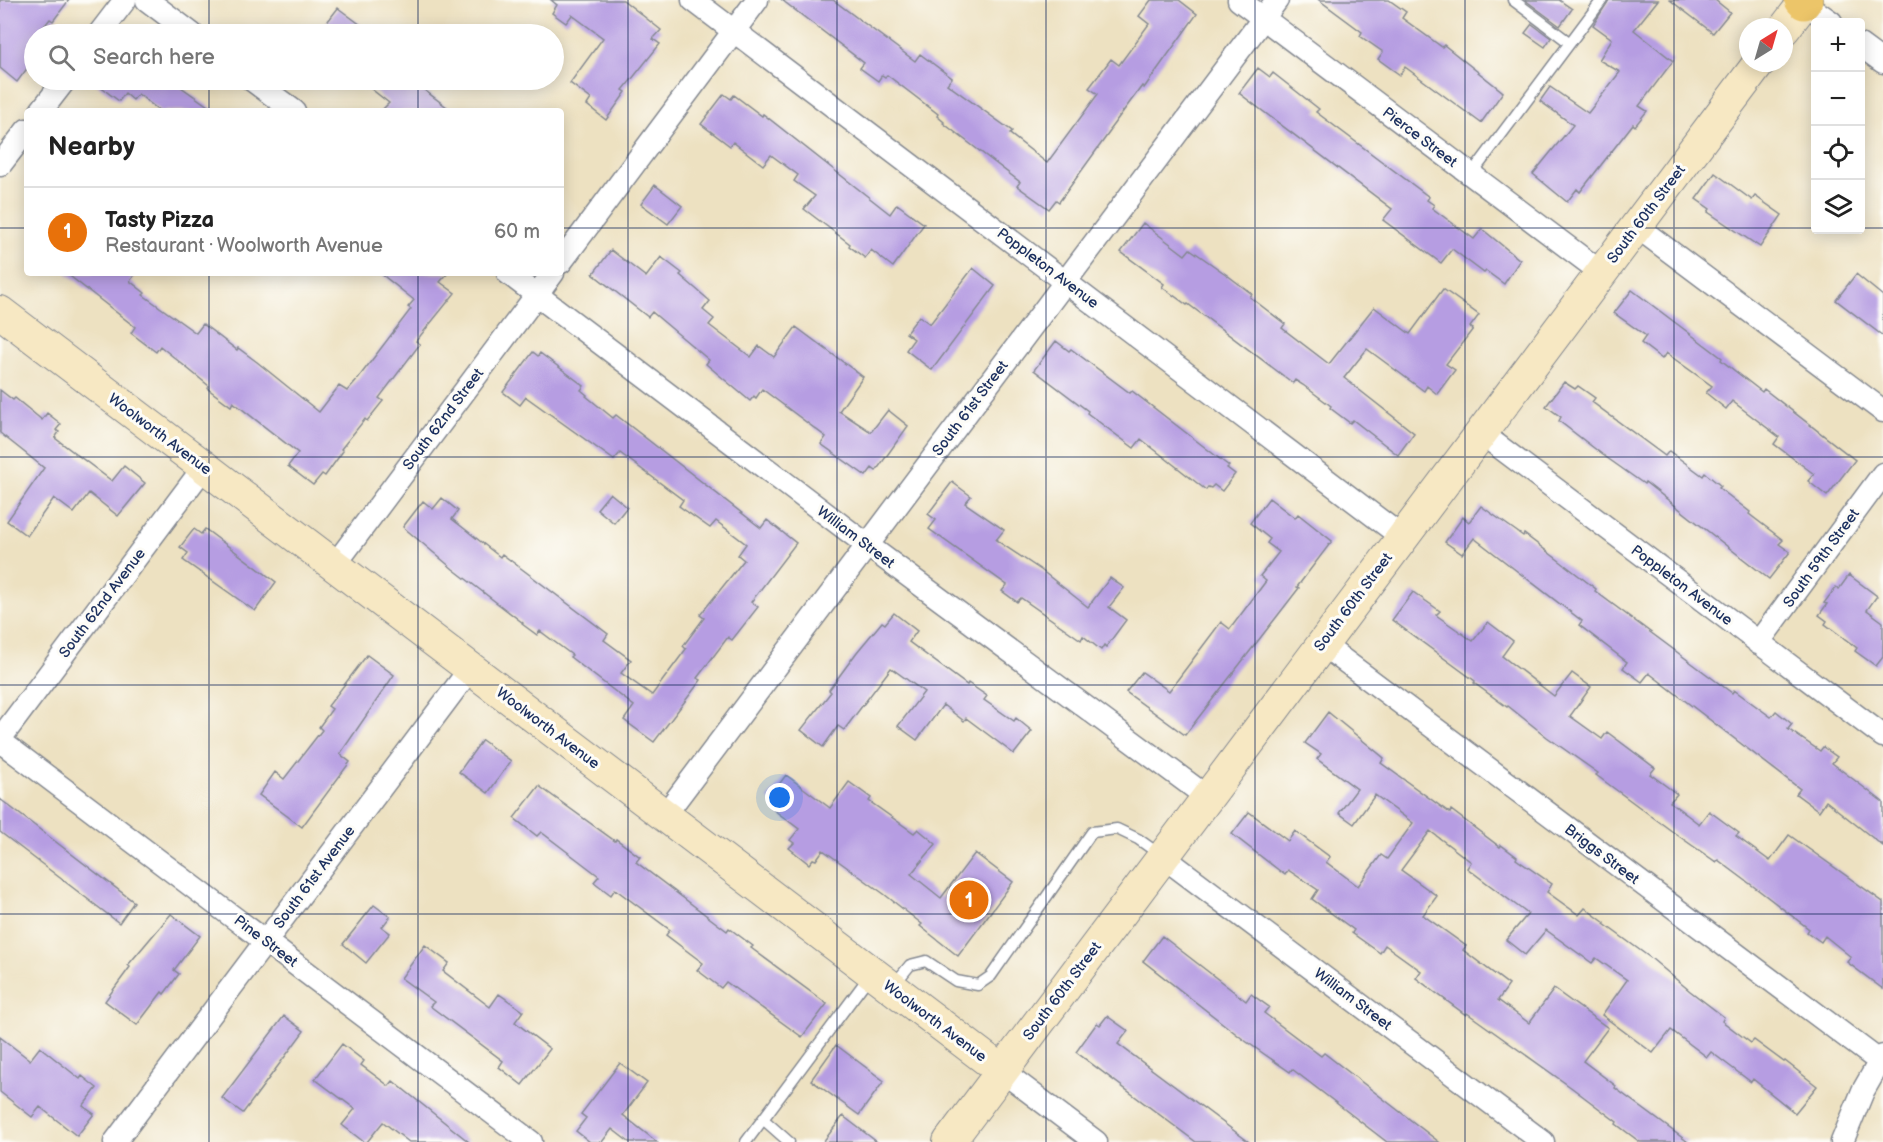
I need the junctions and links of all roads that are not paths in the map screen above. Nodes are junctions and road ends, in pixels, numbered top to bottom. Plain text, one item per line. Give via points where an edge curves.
1 (125, 0) edge
2 (147, 0) edge
3 (693, 0) edge
4 (758, 0) edge
5 (1239, 0) edge
6 (1277, 0) edge
7 (1513, 0) edge
8 (1602, 0) edge
9 (1804, 1) edge
10 (1263, 18) junction
11 (1792, 18) edge
12 (1826, 18) edge
13 (107, 24) edge
14 (179, 24) edge
15 (734, 31) junction
16 (1570, 43) junction
17 (1865, 49) edge
18 (1883, 62) edge
19 (1752, 72) edge
20 (57, 90) edge
21 (266, 90) edge
22 (43, 108) edge
23 (290, 108) edge
24 (24, 134) edge
25 (0, 165) edge
26 (1471, 175) junction
27 (1636, 226) junction
28 (564, 258) edge
29 (1602, 273) junction
30 (512, 276) edge
31 (551, 276) edge
32 (1065, 281) junction
33 (537, 295) junction
34 (0, 312) edge
35 (1883, 411) edge
36 (1481, 433) junction
37 (204, 467) junction
38 (1883, 474) edge
39 (1402, 537) junction
40 (867, 545) junction
41 (334, 566) junction
42 (1758, 643) junction
43 (1322, 644) junction
44 (470, 669) junction
45 (1883, 736) edge
46 (0, 740) edge
47 (1207, 797) junction
48 (664, 816) junction
49 (1162, 856) junction
50 (266, 941) junction
51 (882, 980) junction
52 (1882, 1060) edge
53 (1002, 1071) junction
54 (763, 1119) junction
55 (115, 1142) edge
56 (531, 1142) edge
57 (746, 1142) edge
58 (789, 1142) edge
59 (949, 1142) edge
60 (1096, 1142) edge
61 (1543, 1142) edge
62 (1842, 1142) edge

1 - 13 street
2 - 14 street
3 - 15 street, Poppleton Avenue
4 - 15 street
5 - 10 street, Pierce Street
6 - 10 street, South 61st Street
7 - 16 lane
8 - 16 lane
9 - 11 main road
9 - 12 street
10 - 26 street, Pierce Street
10 - 32 street, South 61st Street
15 - 28 street
15 - 32 street, Poppleton Avenue
16 - 26 lane
17 - 18 street
19 - 27 main road, South 60th Street
20 - 22 street
21 - 23 street
24 - 25 street
26 - 29 street, Pierce Street
27 - 29 main road, South 60th Street
27 - 35 street
29 - 36 main road, South 60th Street
30 - 33 street, William Street
31 - 33 street, South 62nd Street
32 - 39 street, Poppleton Avenue
32 - 40 street, South 61st Street
33 - 40 street, William Street
33 - 41 street, South 62nd Street
34 - 37 main road, Woolworth Avenue
36 - 39 main road, South 60th Street
36 - 42 street, Poppleton Avenue
37 - 41 main road, Woolworth Avenue
37 - 46 street, South 62nd Avenue
38 - 42 street, South 59th Street
39 - 43 main road, South 60th Street
40 - 47 street, William Street
40 - 48 street, South 61st Street
41 - 44 main road, Woolworth Avenue
42 - 45 street, Poppleton Avenue
43 - 47 main road, South 60th Street
43 - 52 street, Briggs Street
44 - 48 main road, Woolworth Avenue
44 - 50 street, South 61st Avenue
46 - 50 street, Pine Street
47 - 49 main road, South 60th Street
48 - 51 main road, Woolworth Avenue
49 - 51 lane via 1117,829 1092,832 991,976 978,985 956,981 926,961
49 - 53 main road, South 60th Street
49 - 61 street, William Street
50 - 55 street, South 61st Avenue
50 - 56 street, Pine Street
51 - 53 main road, Woolworth Avenue
51 - 54 lane
52 - 62 street via 1863,1091
53 - 59 main road, South 60th Street
53 - 60 street, Woolworth Avenue
54 - 57 lane
54 - 58 lane

